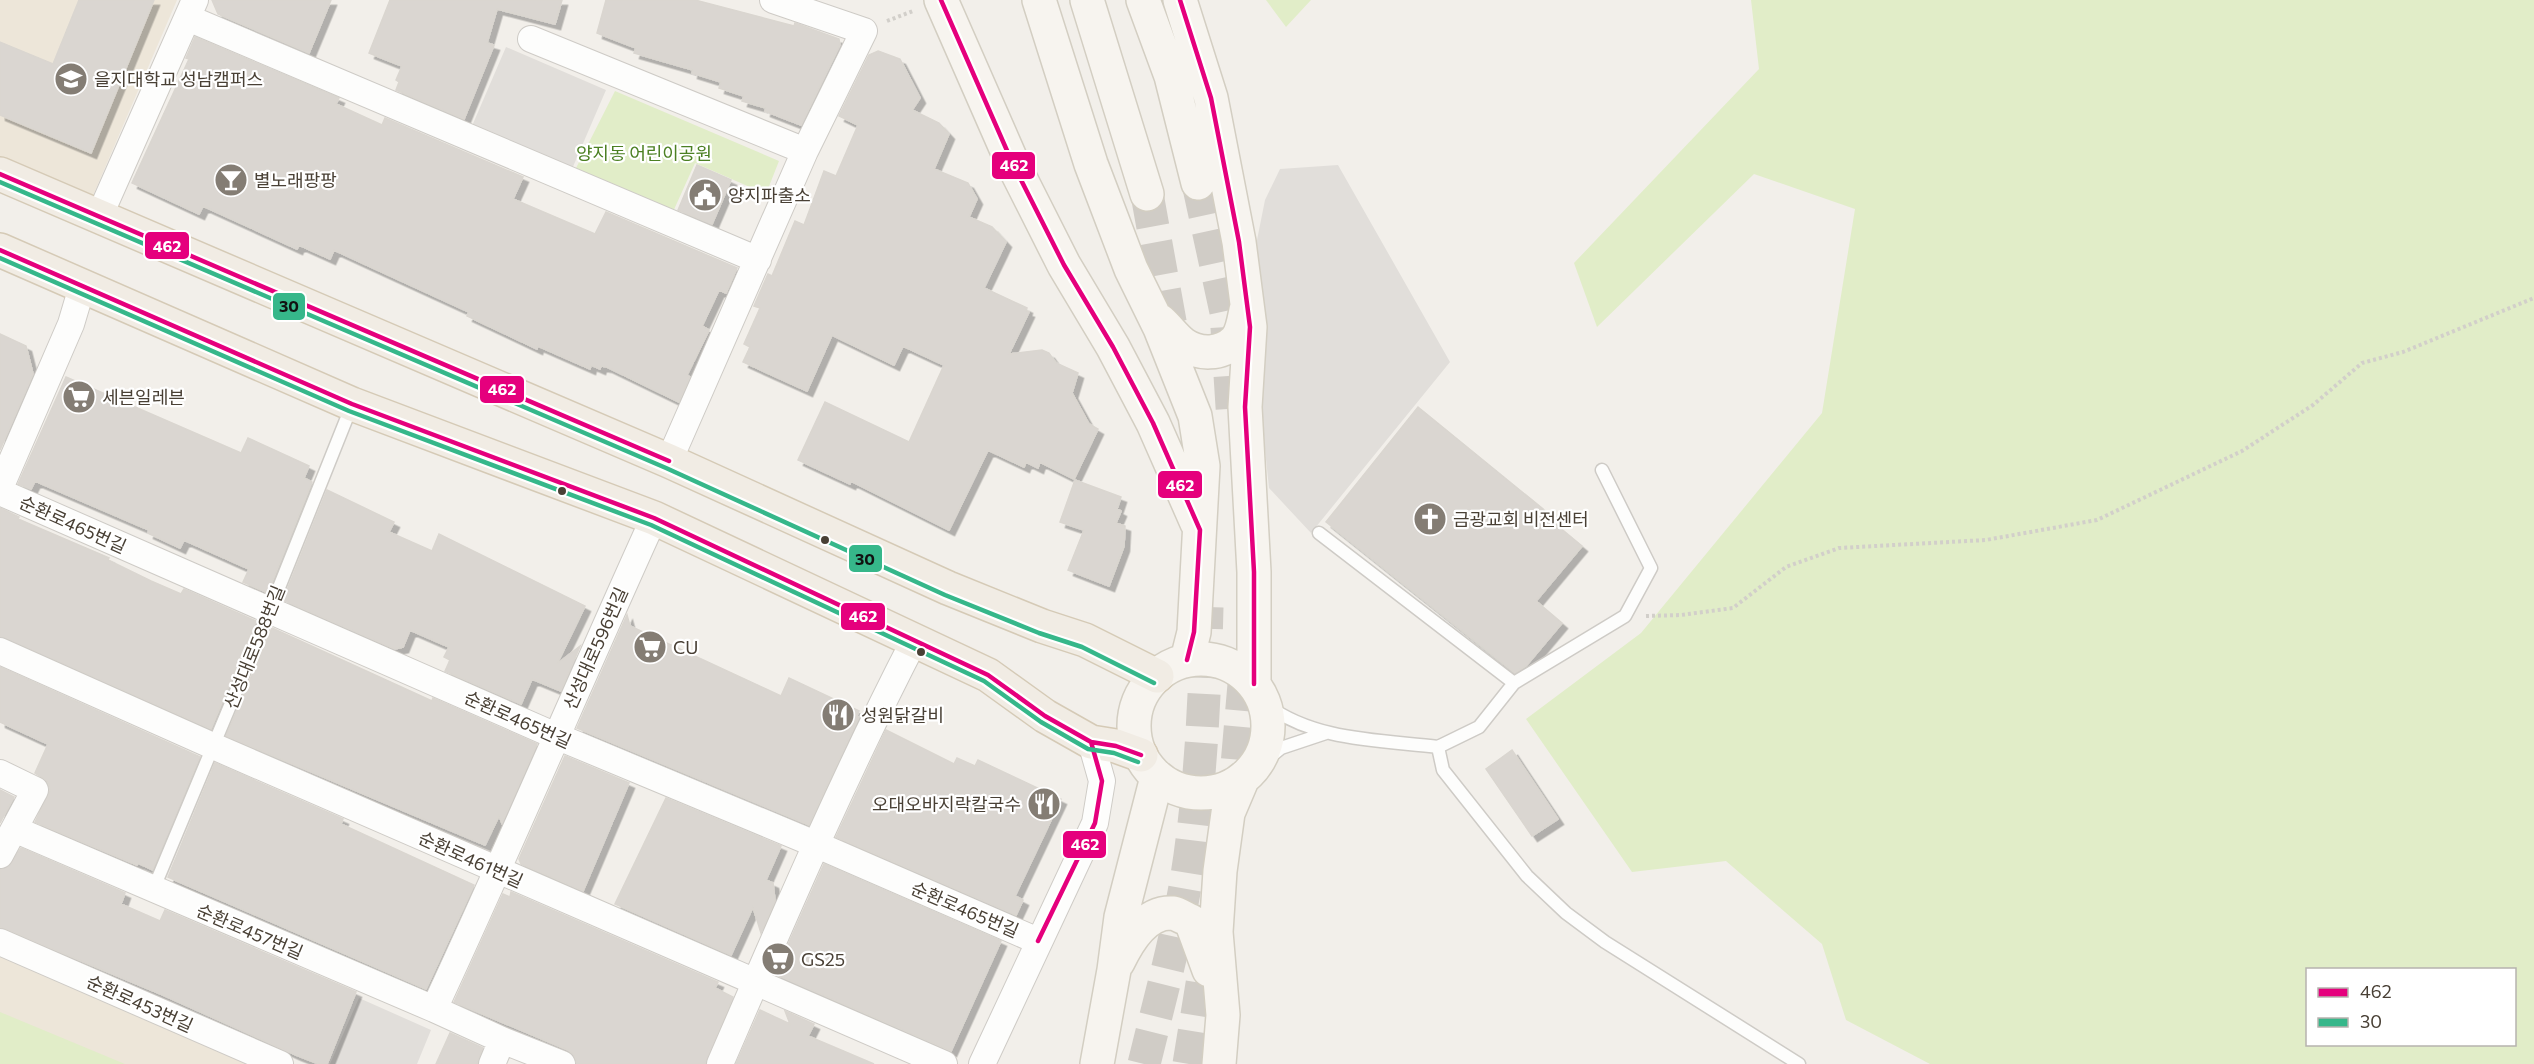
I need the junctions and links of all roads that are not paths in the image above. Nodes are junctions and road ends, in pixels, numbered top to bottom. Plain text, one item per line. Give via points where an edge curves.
1 (773, 0) edge
2 (1039, 0) edge
3 (1087, 0) edge
4 (1143, 0) edge
5 (1180, 0) edge
6 (928, 5) edge
7 (192, 9) edge
8 (531, 39) dead end
9 (806, 151) junction
10 (0, 174) edge
11 (1198, 183) tunnel mouth
12 (1147, 194) tunnel mouth
13 (99, 217) junction
14 (0, 250) edge
15 (758, 260) junction
16 (82, 287) junction
17 (1247, 303) junction
18 (1153, 313) junction
19 (352, 404) junction
20 (669, 461) junction
21 (1602, 470) dead end
22 (0, 490) edge
23 (654, 518) junction
24 (1200, 530) junction
25 (1318, 532) dead end
26 (270, 610) junction
27 (915, 639) junction
28 (0, 651) edge
29 (1187, 660) junction
30 (1157, 676) junction
31 (1514, 683) junction
32 (1259, 694) junction
33 (1326, 733) junction
34 (556, 736) junction
35 (1091, 742) junction
36 (213, 746) junction
37 (1438, 747) junction
38 (1149, 766) junction
39 (0, 773) edge
40 (1246, 776) junction
41 (14, 829) junction
42 (815, 844) junction
43 (0, 855) edge
44 (498, 870) junction
45 (153, 890) junction
46 (1038, 941) junction
47 (0, 942) edge
48 (1114, 970) junction
49 (755, 982) junction
50 (434, 1009) junction
51 (1223, 1015) junction
52 (502, 1040) junction
53 (280, 1064) edge
54 (492, 1064) edge
55 (562, 1064) edge
56 (720, 1064) edge
57 (944, 1064) edge
58 (981, 1064) edge
59 (1097, 1064) edge
60 (1219, 1064) edge
61 (1799, 1064) edge

1 - 9 street via 864,31
2 - 18 main road via 1091,164 1131,269
3 - 12 main road
4 - 11 main road via 1171,76
5 - 17 main road via 1211,98
6 - 24 main road via 1064,265 1148,413
7 - 13 street
7 - 15 street
8 - 9 street
9 - 15 street
10 - 13 main road
13 - 20 main road
14 - 16 main road
15 - 20 street
16 - 19 main road
16 - 22 street via 71,324
17 - 18 main road via 1236,340 1211,352 1198,352 1182,343
17 - 32 main road via 1250,327 1245,407
18 - 24 main road via 1195,416 1203,466
19 - 23 main road
19 - 26 lane, 산성대로588번길
20 - 30 main road via 948,588 1085,640
21 - 31 lane via 1651,568 1624,616
22 - 26 street, 순환로465번길
23 - 27 main road
23 - 34 street, 산성대로596번길
24 - 29 main road via 1194,632
25 - 31 lane
26 - 34 street, 순환로465번길
26 - 36 lane, 산성대로588번길
27 - 35 main road via 988,675 1045,716
27 - 42 street
28 - 36 street, 순환로461번길
29 - 30 main road
29 - 32 main road via 1206,659 1241,671
30 - 38 main road via 1143,692 1136,713 1135,735
31 - 37 lane via 1479,727
32 - 33 lane via 1281,716
32 - 40 main road via 1269,721 1267,740 1261,757
33 - 37 lane
33 - 40 lane via 1281,748
34 - 42 street, 순환로465번길
34 - 44 street, 산성대로596번길
35 - 38 main road via 1116,746
35 - 46 street via 1102,781 1095,823
36 - 44 street, 순환로461번길
36 - 45 lane, 산성대로588번길
37 - 61 lane via 1443,770 1527,876 1566,913 1605,942
38 - 40 main road via 1177,789 1199,794 1222,790
38 - 48 main road via 1120,917
39 - 41 street via 35,790
40 - 51 main road via 1227,813 1220,872 1216,932
41 - 43 street
41 - 45 street, 순환로457번길
42 - 46 street, 순환로465번길
42 - 49 street
44 - 49 street, 순환로461번길
44 - 50 street, 산성대로596번길
45 - 50 street, 순환로457번길
46 - 58 street
47 - 53 street, 순환로453번길
48 - 51 main road via 1140,926 1173,913 1191,921
48 - 59 main road
49 - 56 street
49 - 57 street, 순환로461번길
50 - 52 street, 순환로457번길
51 - 60 main road
52 - 54 street
52 - 55 street, 순환로457번길

